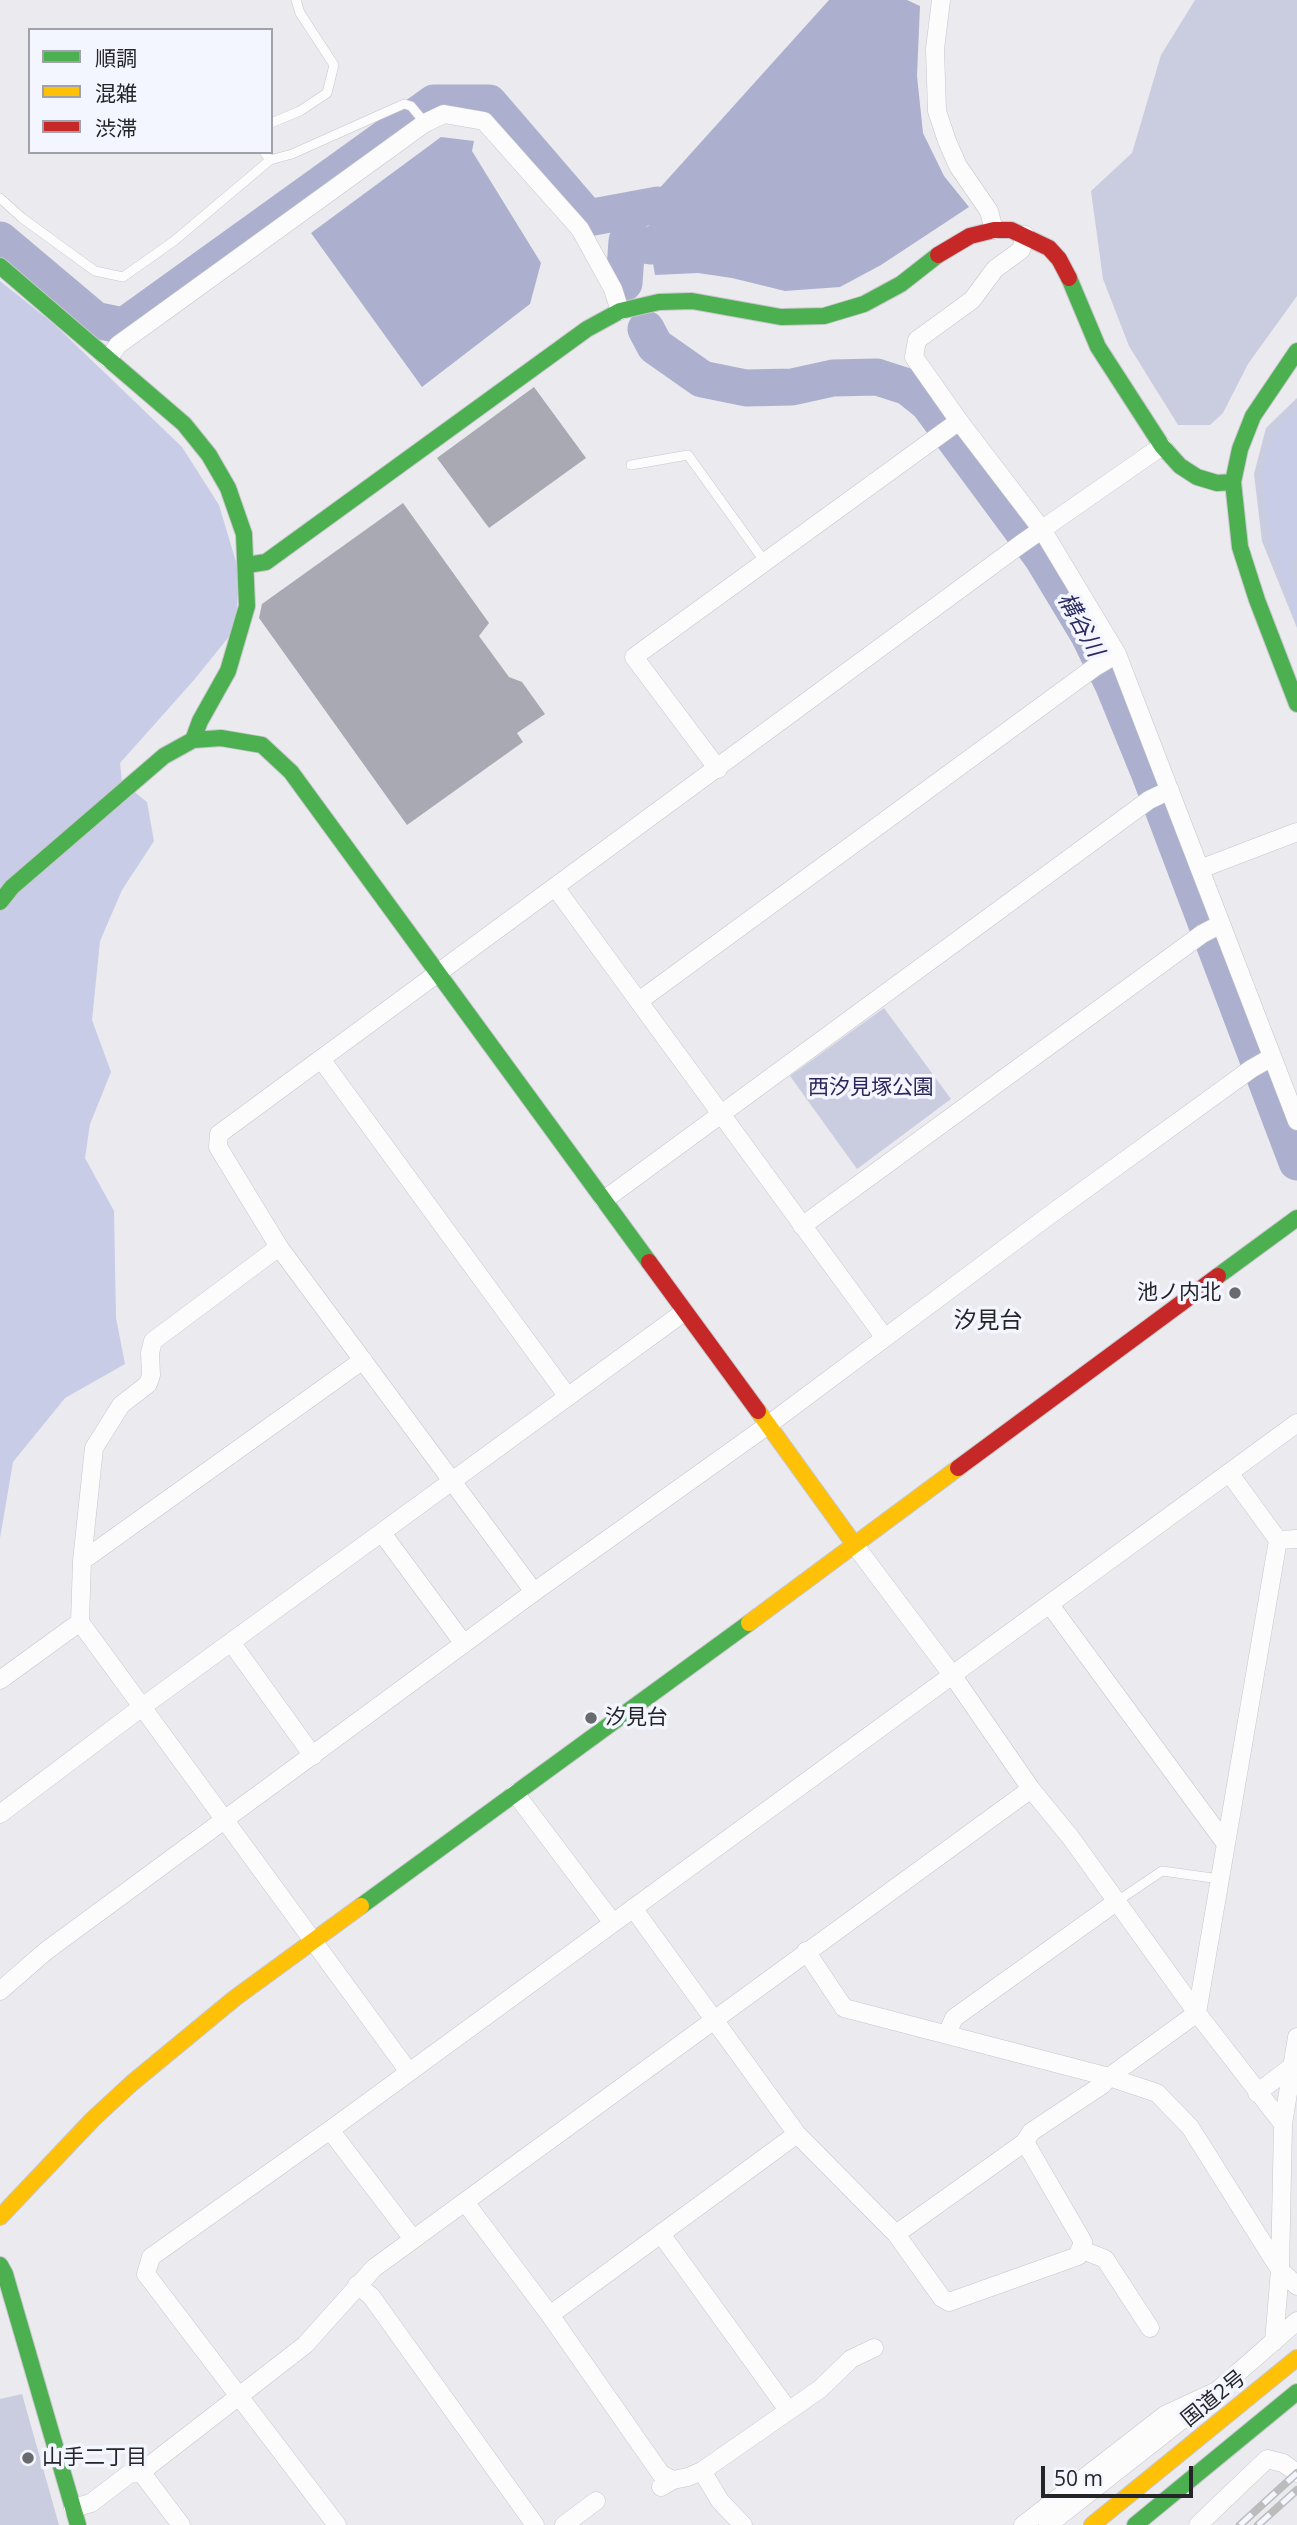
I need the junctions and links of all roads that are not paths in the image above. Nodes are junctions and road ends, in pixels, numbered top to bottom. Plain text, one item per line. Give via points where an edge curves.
1 (296, 0) edge
2 (941, 0) edge
3 (422, 119) junction
4 (273, 122) edge
5 (267, 156) edge
6 (0, 198) edge
7 (994, 230) junction
8 (1025, 235) junction
9 (0, 266) edge
10 (621, 312) junction
11 (1297, 351) edge
12 (108, 359) junction
13 (959, 421) junction
14 (1162, 446) junction
15 (631, 465) dead end
16 (1233, 482) junction
17 (1033, 537) junction
18 (765, 562) junction
19 (247, 565) junction
20 (1107, 660) junction
21 (1297, 704) edge
22 (193, 740) junction
23 (718, 769) junction
24 (1161, 794) junction
25 (1297, 832) edge
26 (1200, 869) junction
27 (555, 887) junction
28 (0, 902) edge
29 (1213, 928) junction
30 (437, 973) junction
31 (639, 1001) junction
32 (321, 1059) junction
33 (1270, 1059) junction
34 (721, 1114) junction
35 (1297, 1121) edge
36 (604, 1200) junction
37 (1297, 1219) edge
38 (802, 1226) junction
39 (279, 1247) junction
40 (684, 1312) junction
41 (885, 1338) junction
42 (363, 1360) junction
43 (568, 1397) junction
44 (1297, 1423) edge
45 (768, 1425) junction
46 (1230, 1474) junction
47 (453, 1482) junction
48 (382, 1533) junction
49 (1297, 1539) edge
50 (1278, 1540) junction
51 (854, 1544) junction
52 (82, 1562) junction
53 (534, 1592) junction
54 (1050, 1605) junction
55 (80, 1622) junction
56 (231, 1642) junction
57 (464, 1644) junction
58 (953, 1676) junction
59 (0, 1680) edge
60 (142, 1707) junction
61 (313, 1756) junction
62 (1031, 1789) junction
63 (515, 1793) junction
64 (0, 1814) edge
65 (225, 1821) junction
66 (1226, 1844) junction
67 (1220, 1879) junction
68 (1116, 1902) junction
69 (633, 1908) junction
70 (613, 1923) junction
71 (311, 1941) junction
72 (806, 1951) junction
73 (0, 1991) edge
74 (1197, 2013) junction
75 (715, 2020) junction
76 (947, 2034) junction
77 (1297, 2037) edge
78 (1294, 2065) edge
79 (409, 2072) junction
80 (1109, 2077) junction
81 (1258, 2093) junction
82 (1283, 2123) junction
83 (330, 2130) junction
84 (797, 2134) junction
85 (1025, 2142) junction
86 (1289, 2165) edge
87 (465, 2202) junction
88 (0, 2217) edge
89 (661, 2234) junction
90 (896, 2234) junction
91 (413, 2239) junction
92 (1080, 2249) junction
93 (0, 2265) edge
94 (1280, 2270) junction
95 (1296, 2283) edge
96 (357, 2285) junction
97 (550, 2315) junction
98 (1297, 2321) edge
99 (1150, 2328) dead end
100 (1274, 2342) junction
101 (874, 2348) dead end
102 (1297, 2358) edge
103 (1217, 2391) junction
104 (1297, 2392) edge
105 (237, 2395) junction
106 (788, 2410) junction
107 (702, 2471) junction
108 (141, 2472) junction
109 (1297, 2473) edge
110 (596, 2501) dead end
111 (76, 2517) edge
112 (181, 2525) edge
113 (337, 2525) edge
114 (535, 2525) edge
115 (564, 2525) edge
116 (743, 2525) edge
117 (1023, 2525) edge
118 (1048, 2525) edge
119 (1092, 2525) edge
120 (1135, 2525) edge
121 (1198, 2525) edge

1 - 4 lane via 334,65 327,93
2 - 7 street via 935,49 937,111 958,166 989,211
3 - 5 lane via 404,104 292,154
3 - 10 street via 444,114 484,121 580,229
3 - 12 street via 118,345
5 - 6 lane via 174,241 123,277 95,271
7 - 8 main road
7 - 10 main road via 970,236 864,304 824,316 781,317 692,301 659,302
8 - 13 street via 1021,250 995,269 972,300 917,340 914,357
8 - 14 main road via 1059,259 1098,347
9 - 12 main road
10 - 19 main road via 587,329 266,562
11 - 16 main road via 1253,416
12 - 19 main road via 184,424 209,455 228,488 244,534
13 - 17 street
13 - 18 street
14 - 16 main road via 1197,477
14 - 17 street
15 - 18 lane via 688,455
16 - 21 main road via 1240,547
17 - 20 street
17 - 23 street
18 - 23 street via 634,657
19 - 22 main road via 247,606 239,639
20 - 24 street
20 - 31 street
22 - 28 main road via 163,756
22 - 30 main road via 249,741 274,754
23 - 27 street
24 - 26 street
24 - 34 street
25 - 26 street
26 - 29 street
27 - 30 street
27 - 31 street
29 - 33 street
29 - 38 street
30 - 32 street
30 - 36 main road
31 - 34 street
32 - 39 street via 219,1134 218,1147
32 - 43 street
33 - 35 street
33 - 41 street
34 - 36 street
34 - 38 street
36 - 40 main road
37 - 51 main road
38 - 41 street
39 - 42 street
39 - 52 street via 153,1341 148,1384 121,1405 94,1448
40 - 43 street
40 - 45 main road
41 - 45 street
42 - 47 street
42 - 52 street
43 - 47 street
44 - 46 street
45 - 51 main road
45 - 53 street
46 - 50 street
46 - 54 street
47 - 48 street
47 - 53 street
48 - 56 street
48 - 57 street
49 - 50 street
50 - 66 street
51 - 58 street
51 - 63 main road
52 - 55 street
53 - 57 street
54 - 58 street
54 - 66 street
55 - 59 street
55 - 60 street
56 - 60 street
56 - 61 street
57 - 61 street
58 - 62 street
58 - 69 street
60 - 64 street
60 - 65 street
61 - 65 street
62 - 68 street
62 - 72 street
63 - 70 street
63 - 71 main road
65 - 71 street
65 - 73 street via 46,1951
66 - 67 street
67 - 68 lane via 1162,1871
67 - 74 street
68 - 74 street
68 - 76 street via 954,2018
69 - 70 street
69 - 75 street
70 - 79 street
71 - 79 street
71 - 88 main road via 131,2083
72 - 75 street
72 - 76 street via 844,2008
74 - 80 street
74 - 81 street
75 - 84 street
75 - 87 street
76 - 80 street
77 - 78 street
78 - 81 street
78 - 82 street
79 - 83 street
80 - 85 street via 1031,2132
80 - 94 street via 1157,2093 1190,2127
81 - 82 street
82 - 86 street
83 - 91 street
83 - 105 street via 151,2257 146,2274
84 - 89 street
84 - 90 street
85 - 90 street
85 - 92 street via 1083,2242
86 - 94 street
87 - 91 street
87 - 97 street
89 - 97 street
89 - 106 street
90 - 92 street via 949,2302 1078,2256
91 - 96 street
92 - 99 street via 1105,2259
93 - 111 main road
94 - 95 street
94 - 100 street
96 - 105 street via 305,2345
96 - 114 street via 371,2296
97 - 107 street via 667,2483
98 - 100 street
100 - 103 street
101 - 106 street via 851,2359 820,2389
102 - 119 main road, 国道2号
103 - 117 street via 1165,2415
103 - 118 street
104 - 120 main road
105 - 108 street
105 - 113 street
106 - 107 street
107 - 116 street via 720,2501
108 - 111 street via 130,2474
108 - 112 street
109 - 121 street via 1268,2459
110 - 115 street

